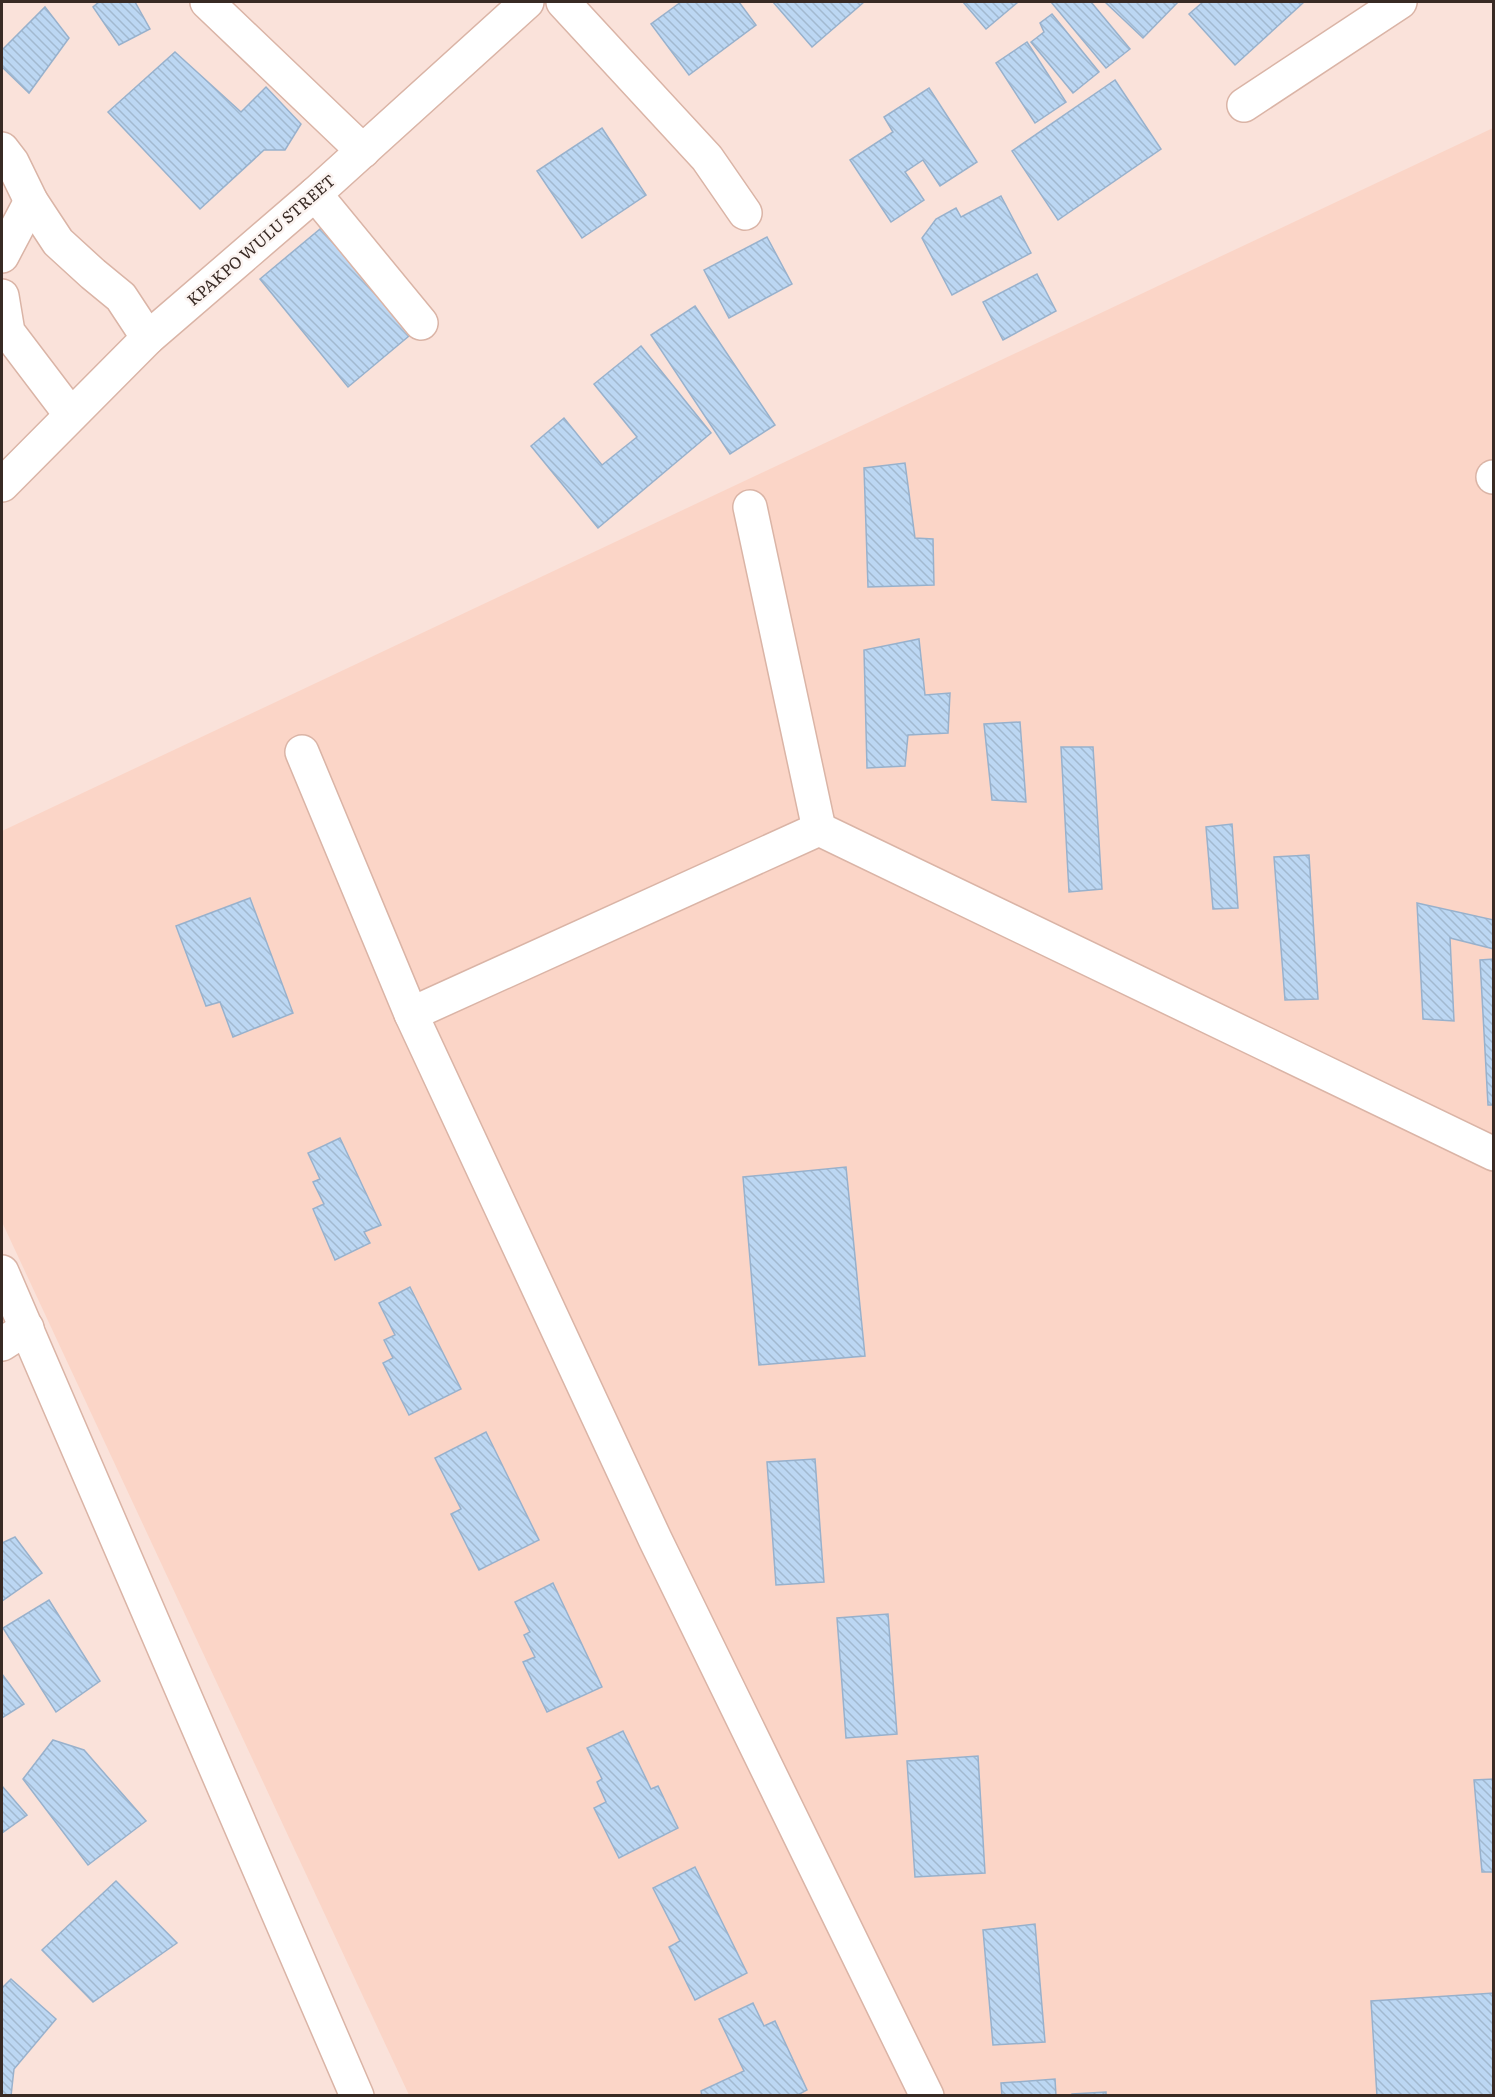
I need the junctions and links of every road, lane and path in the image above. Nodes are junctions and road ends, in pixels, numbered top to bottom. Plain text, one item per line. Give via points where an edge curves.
1 (527, 2) edge
2 (563, 2) edge
3 (1400, 2) edge
4 (222, 6) edge
5 (1244, 105) dead end
6 (2, 149) edge
7 (363, 151) junction
8 (315, 194) junction
9 (31, 201) junction
10 (745, 213) dead end
11 (2, 256) edge
12 (2, 296) edge
13 (421, 323) dead end
14 (148, 338) junction
15 (71, 415) junction
16 (2, 484) edge
17 (750, 507) dead end
18 (302, 752) dead end
19 (819, 829) junction
20 (411, 1014) junction
21 (1494, 1154) edge
22 (2, 1272) edge
23 (14, 1336) edge
24 (357, 2096) edge
25 (927, 2096) edge

1 - 7 street, KPAKPO WULU STREET
2 - 10 street via 707,158
3 - 5 street
4 - 7 street
6 - 9 street
7 - 8 street, KPAKPO WULU STREET
8 - 13 street
8 - 14 street, KPAKPO WULU STREET
9 - 11 street
9 - 14 street via 58,242 121,297
12 - 15 street via 8,332
14 - 15 street, KPAKPO WULU STREET
15 - 16 street, KPAKPO WULU STREET
17 - 19 street
18 - 20 street
19 - 20 street
19 - 21 street
20 - 25 street via 656,1539
22 - 23 street
23 - 24 street

